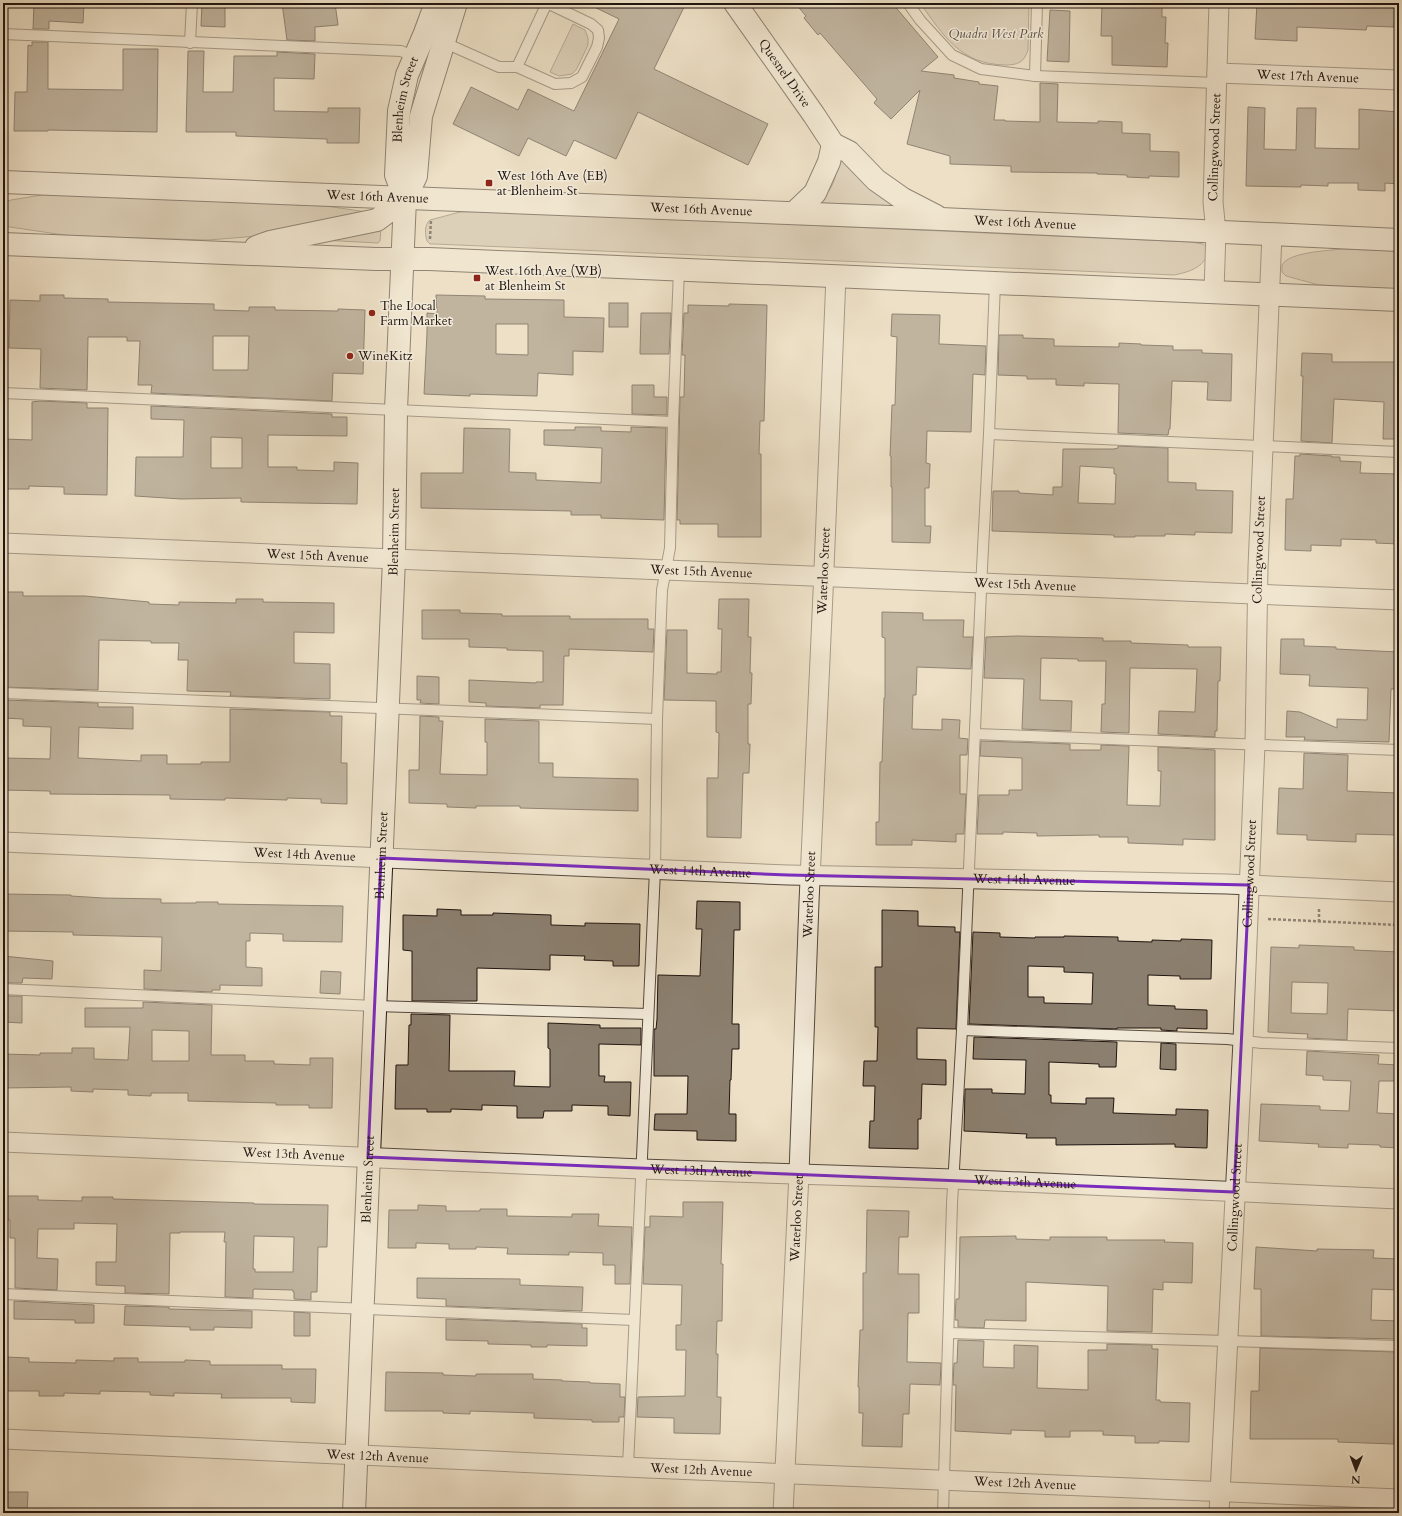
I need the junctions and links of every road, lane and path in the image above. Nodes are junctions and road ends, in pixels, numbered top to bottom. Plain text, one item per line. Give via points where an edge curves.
1 (192, 3) edge
2 (436, 3) edge
3 (456, 3) edge
4 (735, 3) edge
5 (908, 3) edge
6 (1037, 3) edge
7 (1219, 3) edge
8 (3, 34) edge
9 (443, 42) junction
10 (190, 43) junction
11 (416, 56) junction
12 (517, 67) junction
13 (1035, 76) junction
14 (1217, 78) junction
15 (1399, 80) edge
16 (833, 144) junction
17 (3, 182) edge
18 (405, 199) junction
19 (794, 213) junction
20 (941, 218) junction
21 (431, 219) dead end
22 (1216, 232) junction
23 (1272, 234) junction
24 (1399, 240) edge
25 (3, 244) edge
26 (430, 244) dead end
27 (238, 253) junction
28 (402, 259) junction
29 (680, 270) junction
30 (836, 276) junction
31 (995, 283) junction
32 (1214, 292) junction
33 (1269, 294) junction
34 (1399, 300) edge
35 (3, 393) edge
36 (396, 410) junction
37 (673, 422) junction
38 (989, 434) junction
39 (1264, 446) junction
40 (1399, 452) edge
41 (3, 543) edge
42 (394, 559) junction
43 (666, 570) junction
44 (824, 576) junction
45 (982, 583) junction
46 (1258, 594) junction
47 (1399, 600) edge
48 (3, 693) edge
49 (388, 707) junction
50 (657, 719) junction
51 (975, 734) junction
52 (1255, 744) junction
53 (1399, 750) edge
54 (3, 842) edge
55 (381, 858) junction
56 (655, 870) junction
57 (810, 876) junction
58 (969, 879) junction
59 (1249, 885) junction
60 (1398, 899) edge
61 (1319, 903) dead end
62 (1267, 919) dead end
63 (1319, 922) junction
64 (1397, 925) edge
65 (3, 988) edge
66 (375, 1006) junction
67 (648, 1014) junction
68 (962, 1030) junction
69 (1243, 1041) junction
70 (1399, 1048) edge
71 (3, 1142) edge
72 (368, 1157) junction
73 (641, 1169) junction
74 (799, 1173) junction
75 (953, 1179) junction
76 (1234, 1192) junction
77 (1399, 1199) edge
78 (3, 1294) edge
79 (362, 1309) junction
80 (634, 1320) junction
81 (949, 1333) junction
82 (1228, 1340) junction
83 (1399, 1346) edge
84 (3, 1439) edge
85 (356, 1456) junction
86 (628, 1466) junction
87 (784, 1474) junction
88 (945, 1481) junction
89 (1220, 1491) junction
90 (1399, 1499) edge
91 (354, 1513) edge
92 (783, 1513) edge
93 (943, 1513) edge
94 (1220, 1513) edge

1 - 10 lane
2 - 11 main road, Blenheim Street
3 - 9 main road, Blenheim Street
4 - 16 main road, Quesnel Drive
5 - 13 lane via 952,55 981,69
6 - 13 lane
7 - 14 street, Collingwood Street
8 - 10 lane
9 - 12 lane via 499,67
9 - 18 main road, Blenheim Street via 421,116 416,176
10 - 11 lane via 401,51
11 - 18 main road, Blenheim Street via 407,75 399,112 396,175
12 - 12 lane via 555,84 570,83 582,77 597,47 598,30 591,24 547,3
13 - 14 lane
14 - 15 street, West 17th Avenue
14 - 22 street, Collingwood Street via 1213,208
16 - 19 main road via 829,162 815,192
16 - 20 main road, Quesnel Drive via 848,152 881,184 903,199
17 - 18 main road, West 16th Avenue
18 - 19 main road, West 16th Avenue
18 - 27 main road via 377,220 270,242
18 - 28 main road, Blenheim Street
19 - 20 main road, West 16th Avenue
20 - 22 main road, West 16th Avenue
21 - 26 path
22 - 23 main road, West 16th Avenue
22 - 32 street, Collingwood Street
23 - 24 main road, West 16th Avenue
23 - 33 street, Collingwood Street
25 - 27 main road
27 - 28 main road
28 - 29 main road
28 - 36 main road, Blenheim Street
29 - 30 main road
29 - 37 lane
30 - 31 main road
30 - 44 street, Waterloo Street
31 - 32 main road
31 - 38 lane
32 - 33 main road
33 - 34 main road
33 - 39 street, Collingwood Street
35 - 36 lane
36 - 37 lane
36 - 42 main road, Blenheim Street
37 - 43 lane via 670,548
38 - 39 lane
38 - 45 lane
39 - 40 lane
39 - 46 street, Collingwood Street
41 - 42 street, West 15th Avenue
42 - 43 street, West 15th Avenue
42 - 49 main road, Blenheim Street
43 - 44 street, West 15th Avenue
43 - 50 lane via 662,590
44 - 45 street, West 15th Avenue
44 - 57 street, Waterloo Street
45 - 46 street, West 15th Avenue
45 - 51 lane
46 - 47 street, West 15th Avenue
46 - 52 street, Collingwood Street
48 - 49 lane
49 - 50 lane
49 - 55 main road, Blenheim Street
50 - 56 lane
51 - 52 lane
51 - 58 lane
52 - 53 lane
52 - 59 street, Collingwood Street
54 - 55 street, West 14th Avenue
55 - 56 street, West 14th Avenue
55 - 66 main road, Blenheim Street
56 - 57 street, West 14th Avenue
56 - 67 lane
57 - 58 street, West 14th Avenue
57 - 74 street, Waterloo Street
58 - 59 street, West 14th Avenue
58 - 68 lane
59 - 60 street, West 14th Avenue
59 - 69 street, Collingwood Street
60 - 64 path
61 - 63 path
62 - 63 path
63 - 64 path
65 - 66 lane
66 - 67 lane
66 - 72 main road, Blenheim Street
67 - 73 lane
68 - 69 lane via 1227,1038
68 - 75 lane
69 - 70 lane
69 - 76 street, Collingwood Street
71 - 72 street, West 13th Avenue
72 - 73 street, West 13th Avenue
72 - 79 main road, Blenheim Street
73 - 74 street, West 13th Avenue
73 - 80 lane
74 - 75 street, West 13th Avenue
74 - 87 street, Waterloo Street
75 - 76 street, West 13th Avenue
75 - 81 lane
76 - 77 street, West 13th Avenue
76 - 82 street, Collingwood Street
78 - 79 lane
79 - 80 lane
79 - 85 main road, Blenheim Street
80 - 86 lane
81 - 82 lane
81 - 88 lane
82 - 83 lane
82 - 89 street, Collingwood Street
84 - 85 street, West 12th Avenue
85 - 86 street, West 12th Avenue
85 - 91 main road, Blenheim Street
86 - 87 street, West 12th Avenue
87 - 88 street, West 12th Avenue
87 - 92 street, Waterloo Street
88 - 89 street, West 12th Avenue
88 - 93 lane
89 - 90 street, West 12th Avenue
89 - 94 street, Collingwood Street

